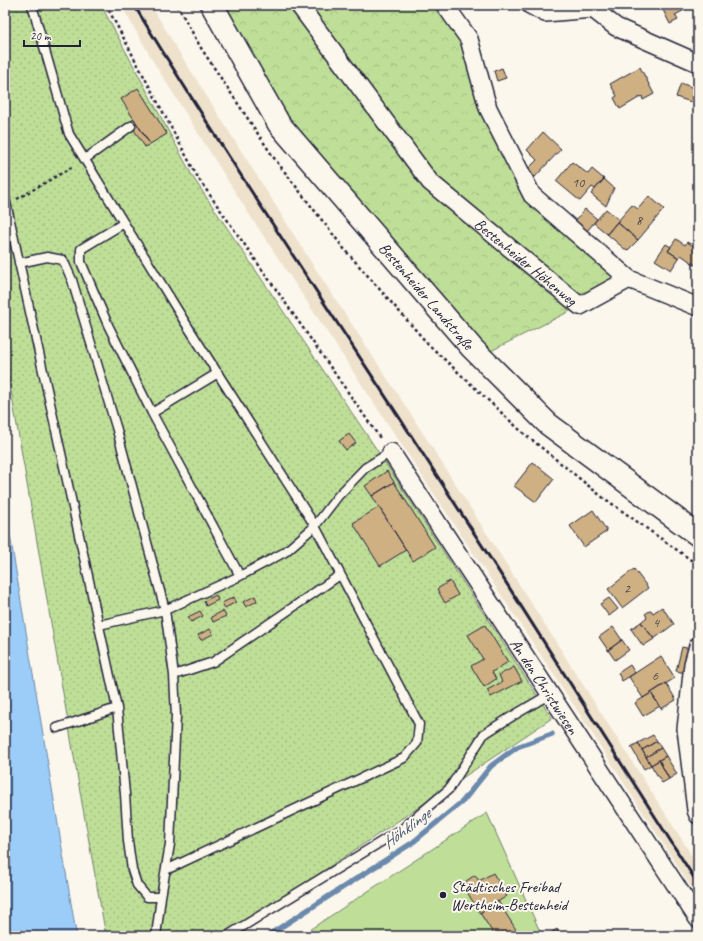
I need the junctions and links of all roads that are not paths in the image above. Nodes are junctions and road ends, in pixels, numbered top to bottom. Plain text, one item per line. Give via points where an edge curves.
1 (32, 5) edge
2 (212, 5) edge
3 (299, 5) edge
4 (445, 5) edge
5 (530, 5) edge
6 (595, 7) edge
7 (698, 62) edge
8 (131, 126) dead end
9 (85, 159) junction
10 (6, 201) edge
11 (124, 222) junction
12 (19, 263) junction
13 (629, 279) junction
14 (698, 307) edge
15 (218, 373) junction
16 (152, 413) junction
17 (391, 452) joint
18 (315, 526) junction
19 (698, 535) edge
20 (340, 574) junction
21 (240, 576) junction
22 (165, 610) junction
23 (99, 625) junction
24 (698, 646) edge
25 (174, 675) junction
26 (550, 694) junction
27 (117, 708) junction
28 (57, 728) dead end
29 (698, 815) edge
30 (166, 870) junction
31 (161, 897) junction
32 (698, 919) edge
33 (156, 936) edge
34 (227, 936) edge

1 - 9 lane via 69,134
2 - 19 main road, Bestenheider Landstraße via 279,124 472,348 548,424
3 - 13 street, Bestenheider Höhenweg via 436,187 580,306
4 - 13 street via 469,39 488,108 532,195
5 - 6 street via 545,13
6 - 7 street via 616,27
8 - 9 lane
9 - 11 lane
10 - 12 lane
11 - 15 lane
11 - 16 lane via 81,249 81,262 108,325
12 - 22 lane via 47,257 63,260 72,280 117,430
12 - 23 lane
13 - 14 street
15 - 16 lane
15 - 18 lane
16 - 21 lane
17 - 18 lane via 365,468 338,496
17 - 26 street, An den Christwiesen
18 - 20 lane
18 - 21 lane via 285,552
20 - 25 lane via 213,662
20 - 30 lane via 419,724 416,743 404,758
21 - 22 lane
22 - 23 lane
22 - 25 lane
23 - 27 lane
24 - 29 street via 693,664 686,729
25 - 30 lane via 174,778
26 - 32 street, An den Christwiesen
26 - 34 lane via 484,734 448,789 402,829
27 - 28 lane
27 - 31 lane via 132,870 137,885 146,897
30 - 31 lane
31 - 33 lane

